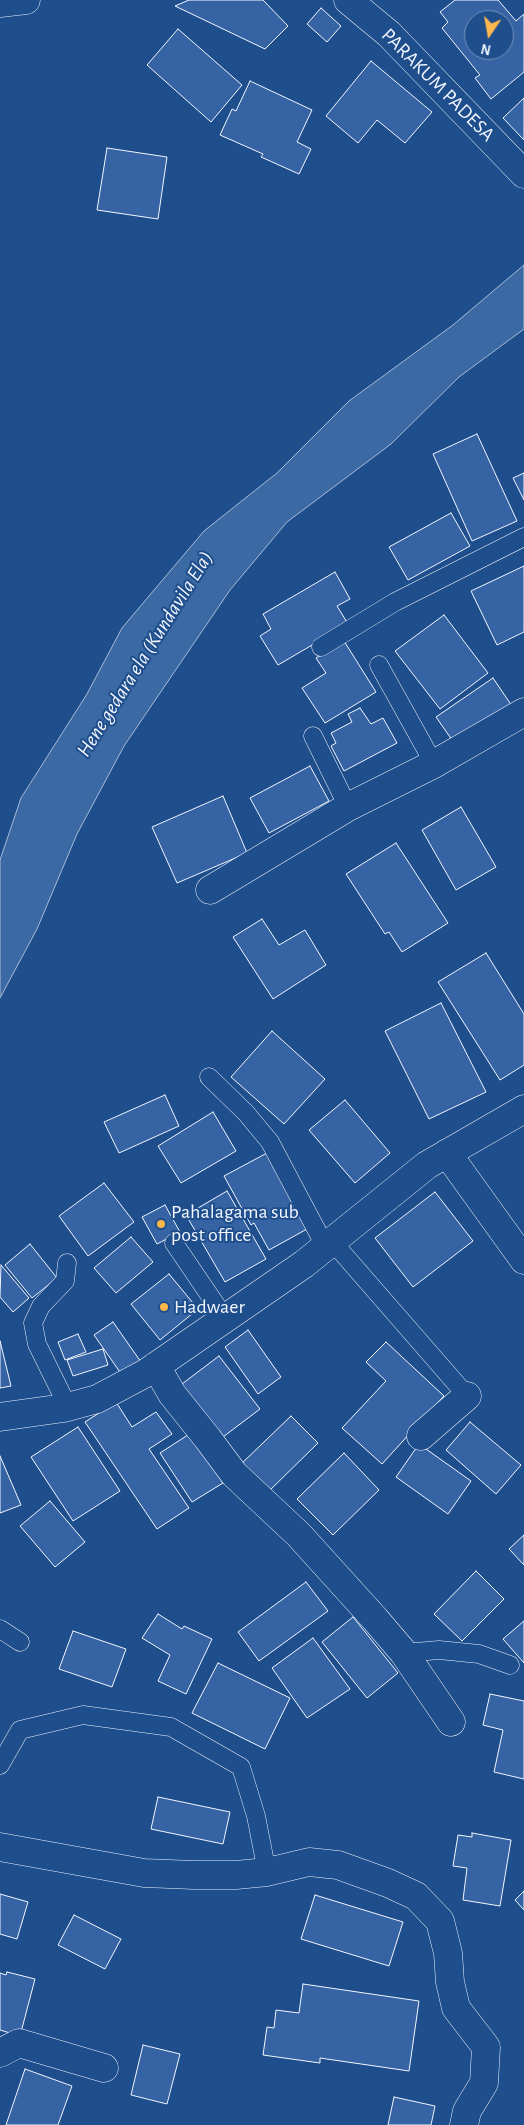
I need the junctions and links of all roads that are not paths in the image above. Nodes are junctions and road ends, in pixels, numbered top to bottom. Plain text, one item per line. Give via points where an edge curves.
1 (26, 0) edge
2 (348, 0) edge
3 (0, 3) edge
4 (524, 174) edge
5 (524, 536) edge
6 (321, 647) dead end
7 (379, 665) dead end
8 (524, 712) edge
9 (313, 736) dead end
10 (434, 764) junction
11 (348, 807) junction
12 (210, 890) dead end
13 (209, 1077) dead end
14 (524, 1109) edge
15 (447, 1153) junction
16 (174, 1243) dead end
17 (329, 1244) junction
18 (524, 1260) edge
19 (68, 1262) dead end
20 (225, 1318) junction
21 (156, 1366) junction
22 (467, 1396) joint
23 (68, 1407) junction
24 (0, 1418) edge
25 (421, 1436) dead end
26 (0, 1629) edge
27 (20, 1642) dead end
28 (404, 1653) junction
29 (510, 1665) dead end
30 (451, 1722) dead end
31 (0, 1765) edge
32 (0, 1847) edge
33 (267, 1872) junction
34 (0, 2054) edge
35 (104, 2068) dead end
36 (464, 2125) edge

1 - 3 street
2 - 4 street, PARAKUM PADESA via 389,34
5 - 6 lane via 395,602
7 - 10 lane
8 - 10 street
9 - 11 lane
10 - 11 street
11 - 12 street
13 - 17 lane via 270,1142
14 - 15 street
15 - 17 street via 427,1165
15 - 18 street
16 - 20 lane
17 - 20 street
17 - 22 lane
19 - 23 lane via 65,1281 41,1306 33,1324 37,1344
20 - 21 street
21 - 23 street via 97,1399
21 - 28 street via 172,1394 234,1474 299,1535
22 - 25 street
23 - 24 street
26 - 27 lane
28 - 29 lane via 439,1650 479,1654
28 - 30 street
31 - 33 lane via 20,1730 84,1715 171,1727 241,1767 256,1816
32 - 33 street via 144,1872 211,1876
33 - 36 street via 308,1862 338,1865 416,1896 440,1921 456,2008 486,2047 484,2083
34 - 35 street via 19,2043

